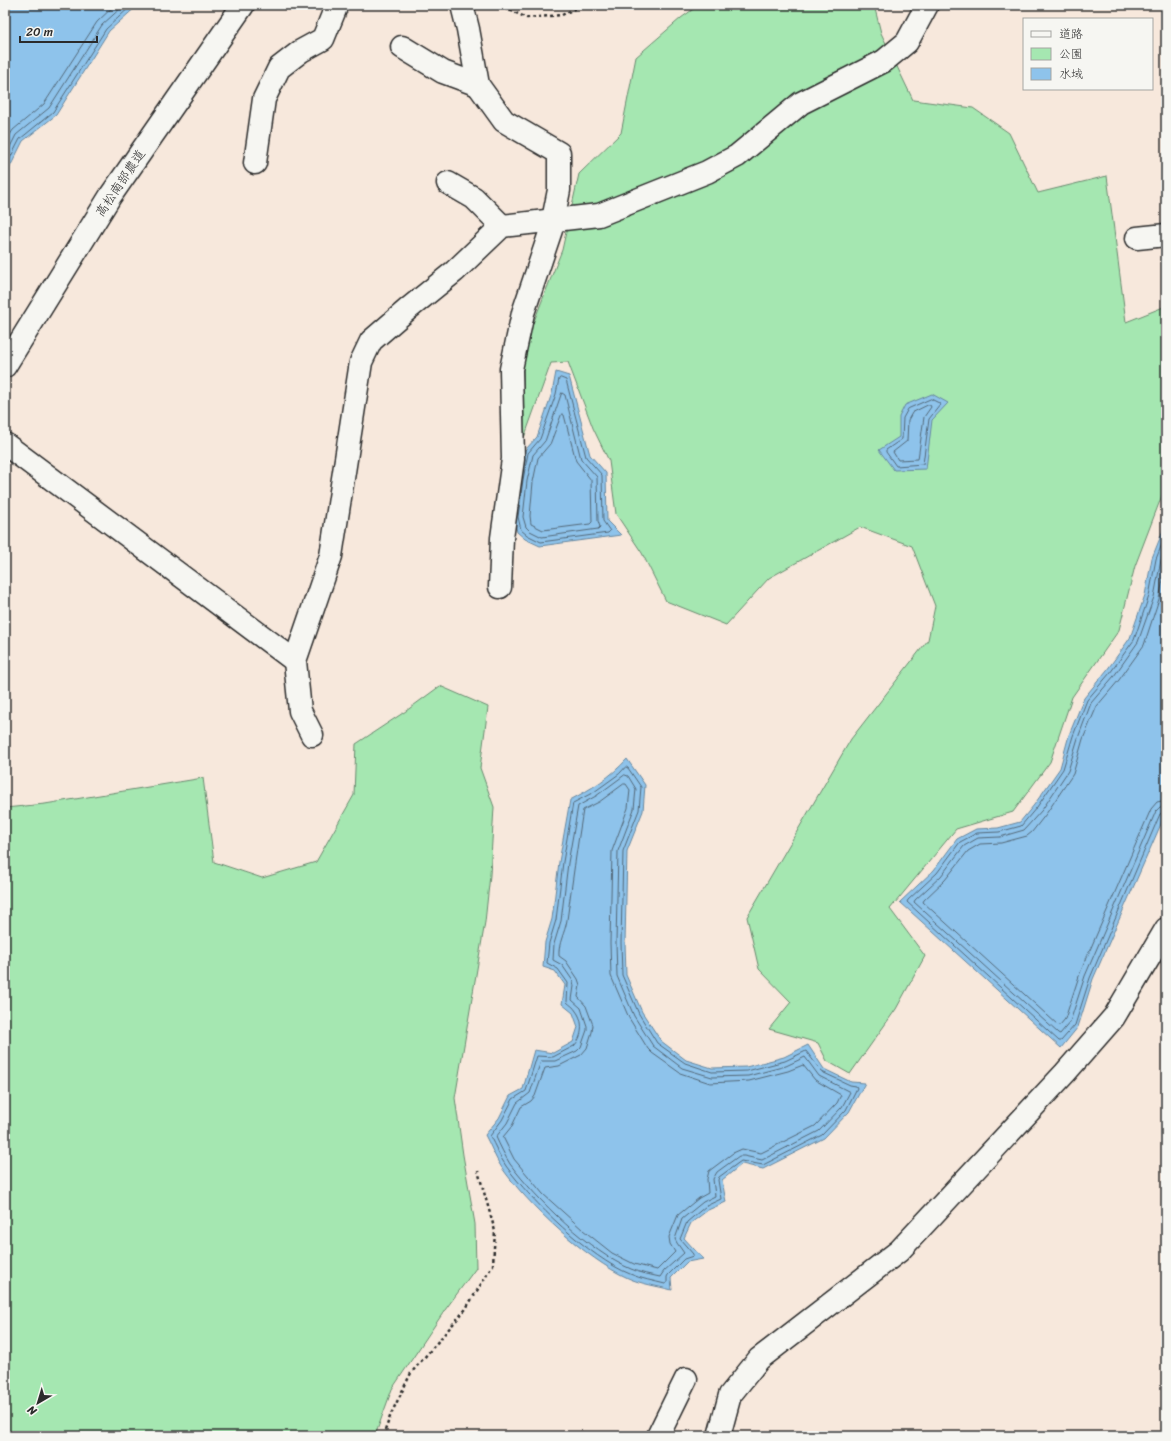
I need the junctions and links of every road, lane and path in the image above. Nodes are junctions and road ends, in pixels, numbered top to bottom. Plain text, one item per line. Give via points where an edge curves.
1 (243, 5) edge
2 (335, 5) edge
3 (462, 5) edge
4 (499, 5) edge
5 (582, 5) edge
6 (928, 5) edge
7 (402, 47) dead end
8 (478, 85) junction
9 (254, 163) dead end
10 (448, 183) dead end
11 (553, 220) junction
12 (502, 226) junction
13 (1166, 235) edge
14 (1137, 238) dead end
15 (5, 366) edge
16 (5, 444) edge
17 (500, 587) dead end
18 (295, 661) junction
19 (312, 735) dead end
20 (1166, 929) edge
21 (478, 1171) dead end
22 (686, 1379) dead end
23 (383, 1436) edge
24 (658, 1436) edge
25 (719, 1436) edge

1 - 15 street, 高松南部農道 via 111,195
2 - 9 street via 323,39 279,68 264,99
3 - 8 street
4 - 5 path via 528,18 562,15
6 - 11 street via 907,42 884,60 801,103 737,156 707,172 598,214
7 - 8 street via 443,72
8 - 11 street via 504,121 559,153 559,190
10 - 12 street via 474,198
11 - 12 street
11 - 17 street via 523,313 511,369 513,459 502,538
12 - 18 street via 455,271 371,342 364,355 332,556
13 - 14 street
16 - 18 street
18 - 19 street via 300,711
20 - 25 street via 1114,1017 899,1251 759,1359 730,1395
21 - 23 path via 495,1231 493,1265 465,1310 412,1373
22 - 24 street

